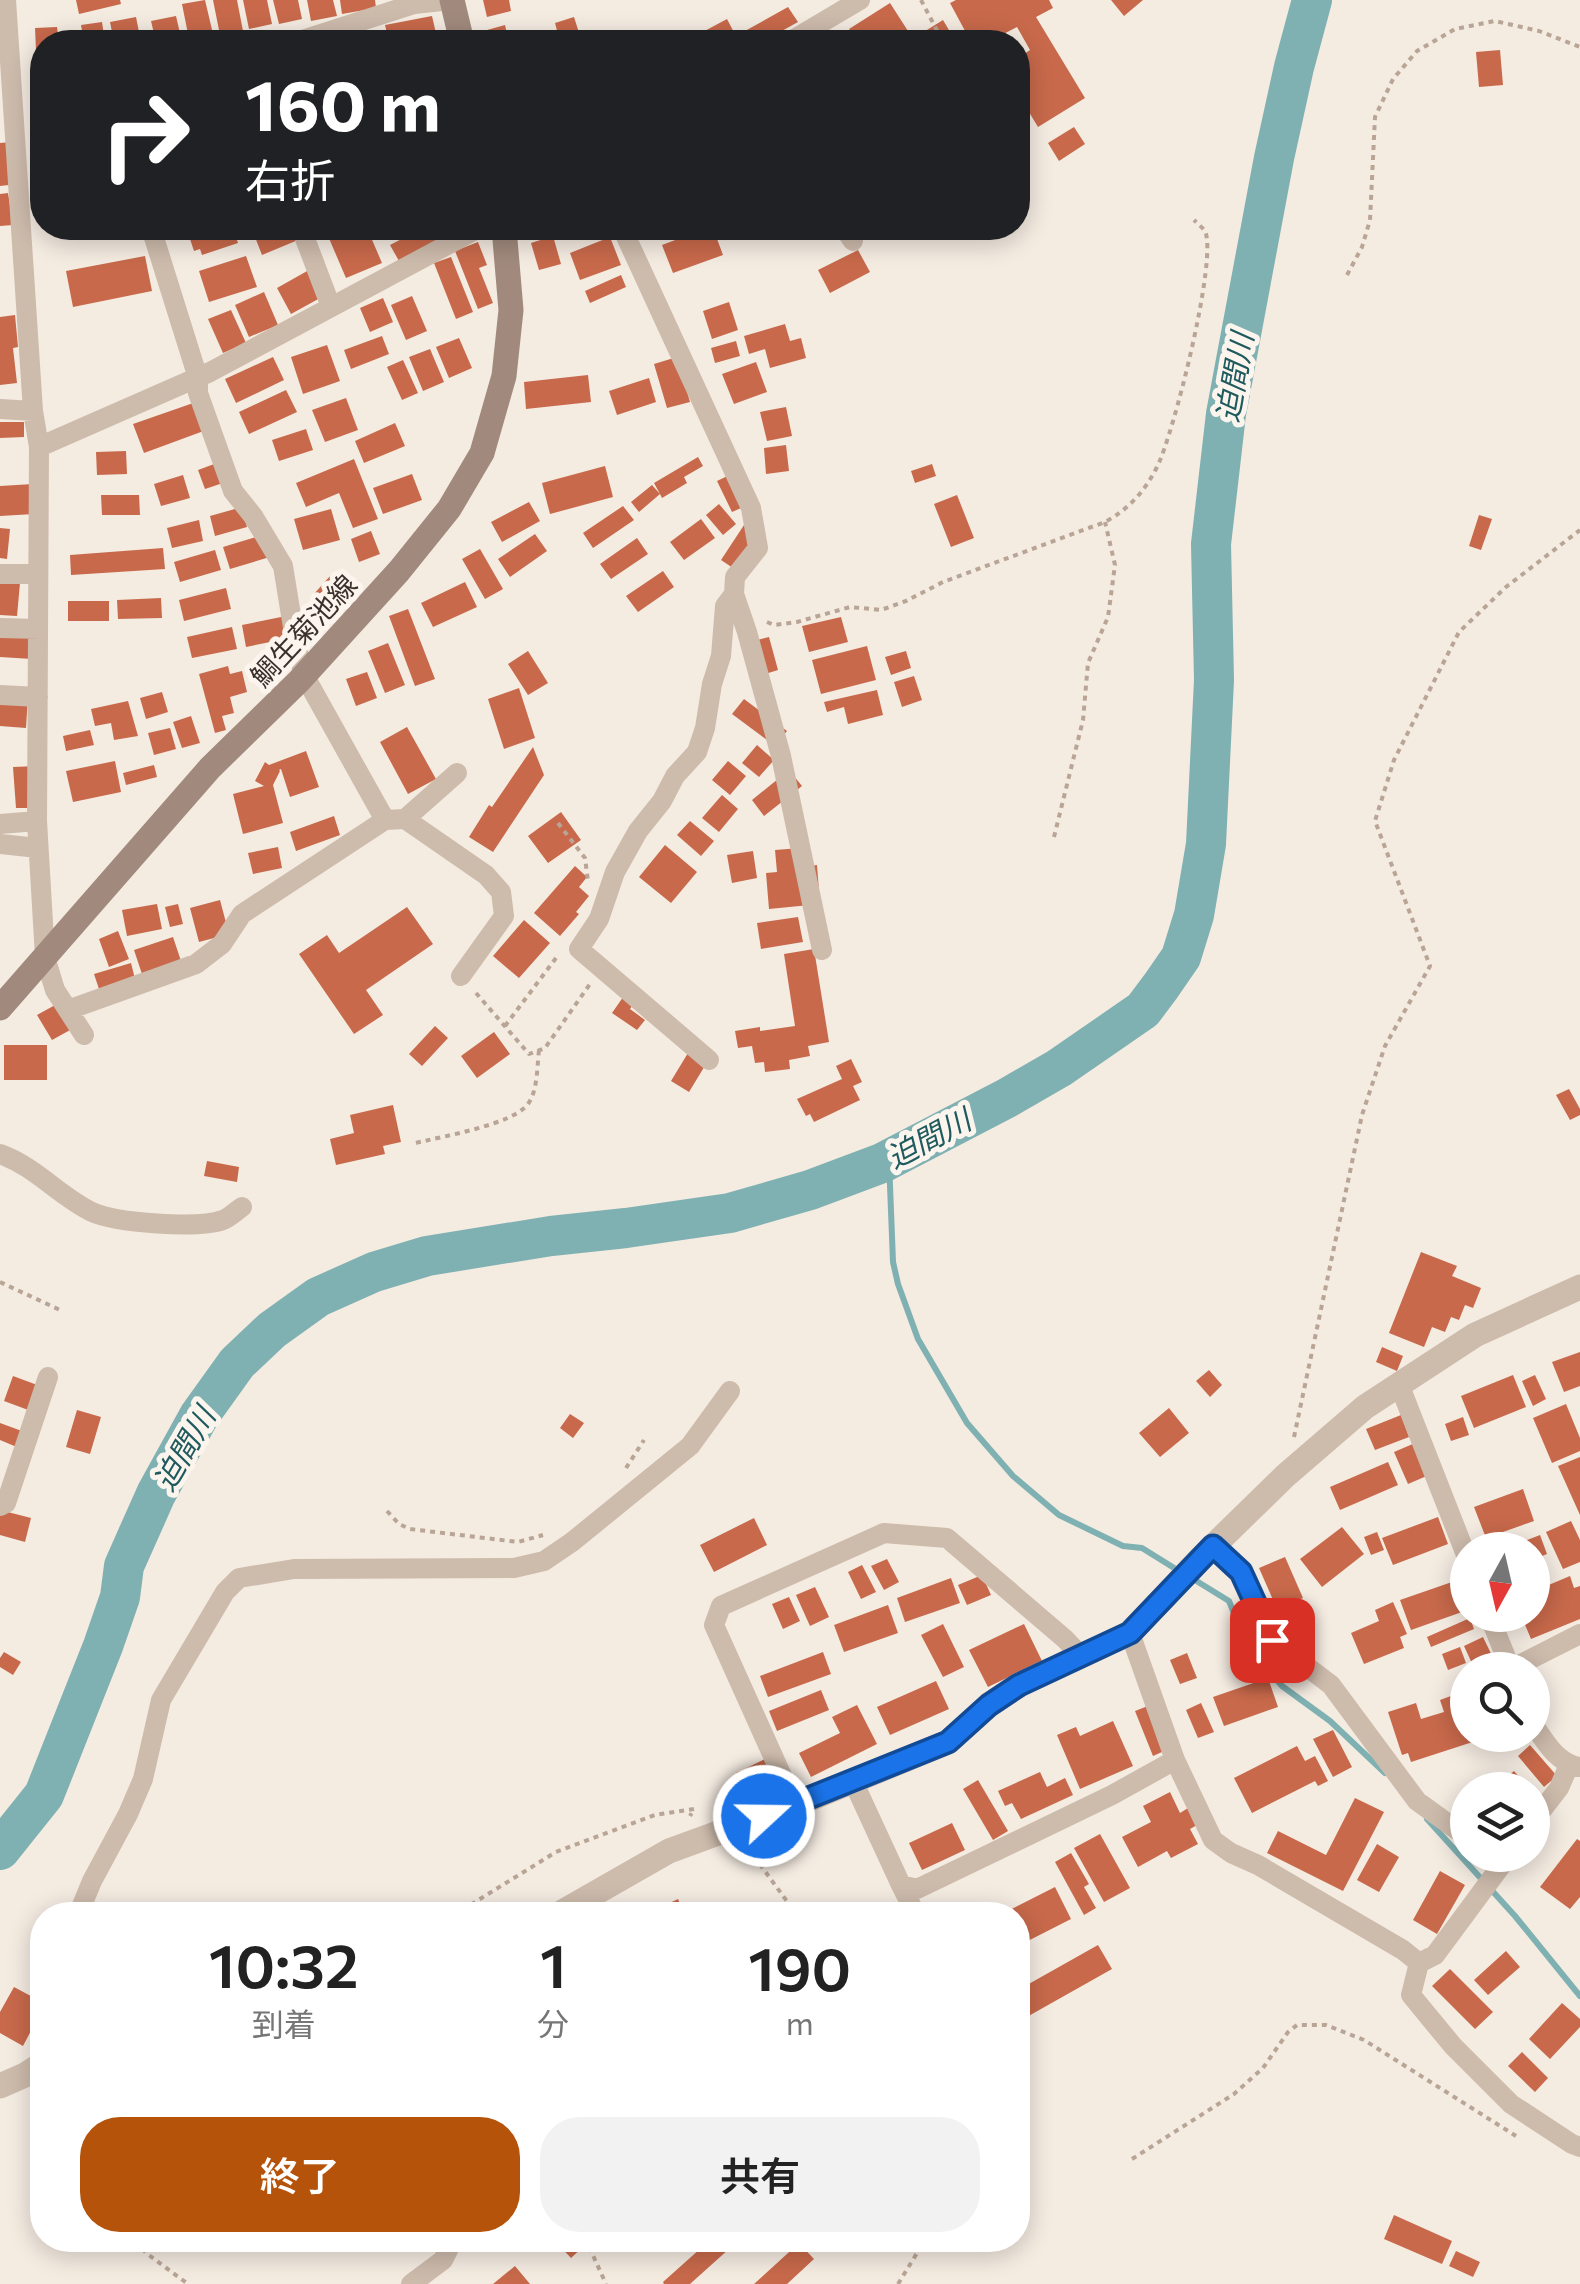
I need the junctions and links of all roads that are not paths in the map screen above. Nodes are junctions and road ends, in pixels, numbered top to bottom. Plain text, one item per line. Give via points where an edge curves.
1 (6, 0) edge
2 (452, 0) edge
3 (860, 0) edge
4 (333, 30) edge
5 (459, 30) edge
6 (826, 30) edge
7 (6, 89) edge
8 (154, 240) edge
9 (305, 240) edge
10 (457, 240) edge
11 (505, 240) edge
12 (628, 240) edge
13 (332, 307) junction
14 (198, 378) junction
15 (0, 409) edge
16 (33, 411) junction
17 (39, 447) junction
18 (0, 574) edge
19 (38, 574) junction
20 (734, 594) junction
21 (0, 628) edge
22 (38, 629) junction
23 (304, 675) junction
24 (0, 695) edge
25 (38, 697) junction
26 (457, 772) dead end
27 (395, 820) junction
28 (37, 821) junction
29 (0, 824) edge
30 (0, 844) edge
31 (38, 848) junction
32 (822, 950) dead end
33 (45, 958) junction
34 (461, 976) road end
35 (0, 1008) edge
36 (68, 1010) junction
37 (84, 1035) dead end
38 (709, 1060) dead end
39 (0, 1154) edge
40 (242, 1206) dead end
41 (1580, 1287) edge
42 (48, 1377) dead end
43 (1398, 1384) junction
44 (730, 1390) dead end
45 (0, 1506) edge
46 (1457, 1532) edge
47 (1213, 1546) junction
48 (1130, 1633) junction
49 (1580, 1634) edge
50 (1545, 1652) edge
51 (1082, 1657) junction
52 (1550, 1747) edge
53 (1176, 1760) junction
54 (1574, 1766) edge
55 (853, 1782) junction
56 (1550, 1799) edge
57 (795, 1805) junction
58 (1450, 1825) edge
59 (1492, 1872) edge
60 (901, 1884) junction
61 (83, 1902) edge
62 (580, 1902) edge
63 (910, 1902) edge
64 (1419, 1963) junction
65 (30, 2072) edge
66 (0, 2086) edge
67 (1580, 2147) edge
68 (446, 2252) edge
69 (412, 2284) edge

1 - 7 street
2 - 4 street via 414,4
2 - 5 main road
3 - 6 street
7 - 16 street
8 - 14 street
9 - 13 street
10 - 13 street
11 - 23 main road, 鯛生菊池線 via 511,310 504,376 482,453 399,571
12 - 20 street via 751,508 758,548 735,576
13 - 14 street
14 - 17 street
14 - 23 street via 233,491 283,566
15 - 16 street
16 - 17 street
17 - 19 street
18 - 19 street
19 - 22 street
20 - 32 street via 781,756
20 - 38 street via 725,606 721,656 697,752 638,831 579,949
21 - 22 street
22 - 25 street
23 - 27 street
23 - 33 main road, 鯛生菊池線 via 210,768
24 - 25 street
25 - 28 street
26 - 27 street
27 - 34 street via 501,892 504,916
27 - 36 street via 242,914 222,944 196,964
28 - 29 street
28 - 31 street
30 - 31 street
31 - 33 street
33 - 35 main road, 鯛生菊池線
33 - 36 street
36 - 37 street
39 - 40 street via 90,1211 116,1219 188,1224 224,1220
41 - 43 street via 1475,1335
42 - 45 street
43 - 46 street
43 - 47 street via 1298,1464
44 - 61 street via 690,1446 544,1561 514,1568 294,1569 239,1578 161,1700 143,1779
47 - 48 street
47 - 58 street via 1241,1572 1272,1640 1331,1685 1417,1801
48 - 51 street
48 - 53 street
49 - 50 street
51 - 55 street via 1019,1685 948,1742
51 - 57 street via 947,1538 884,1533 722,1606 714,1625
52 - 54 street
53 - 60 street via 918,1889
53 - 64 street via 1213,1840
54 - 56 street
55 - 57 street
55 - 60 street
57 - 62 street via 669,1851
59 - 64 street via 1436,1955
60 - 63 street
64 - 67 street via 1411,1995 1453,2046 1510,2104
65 - 66 street
68 - 69 street

